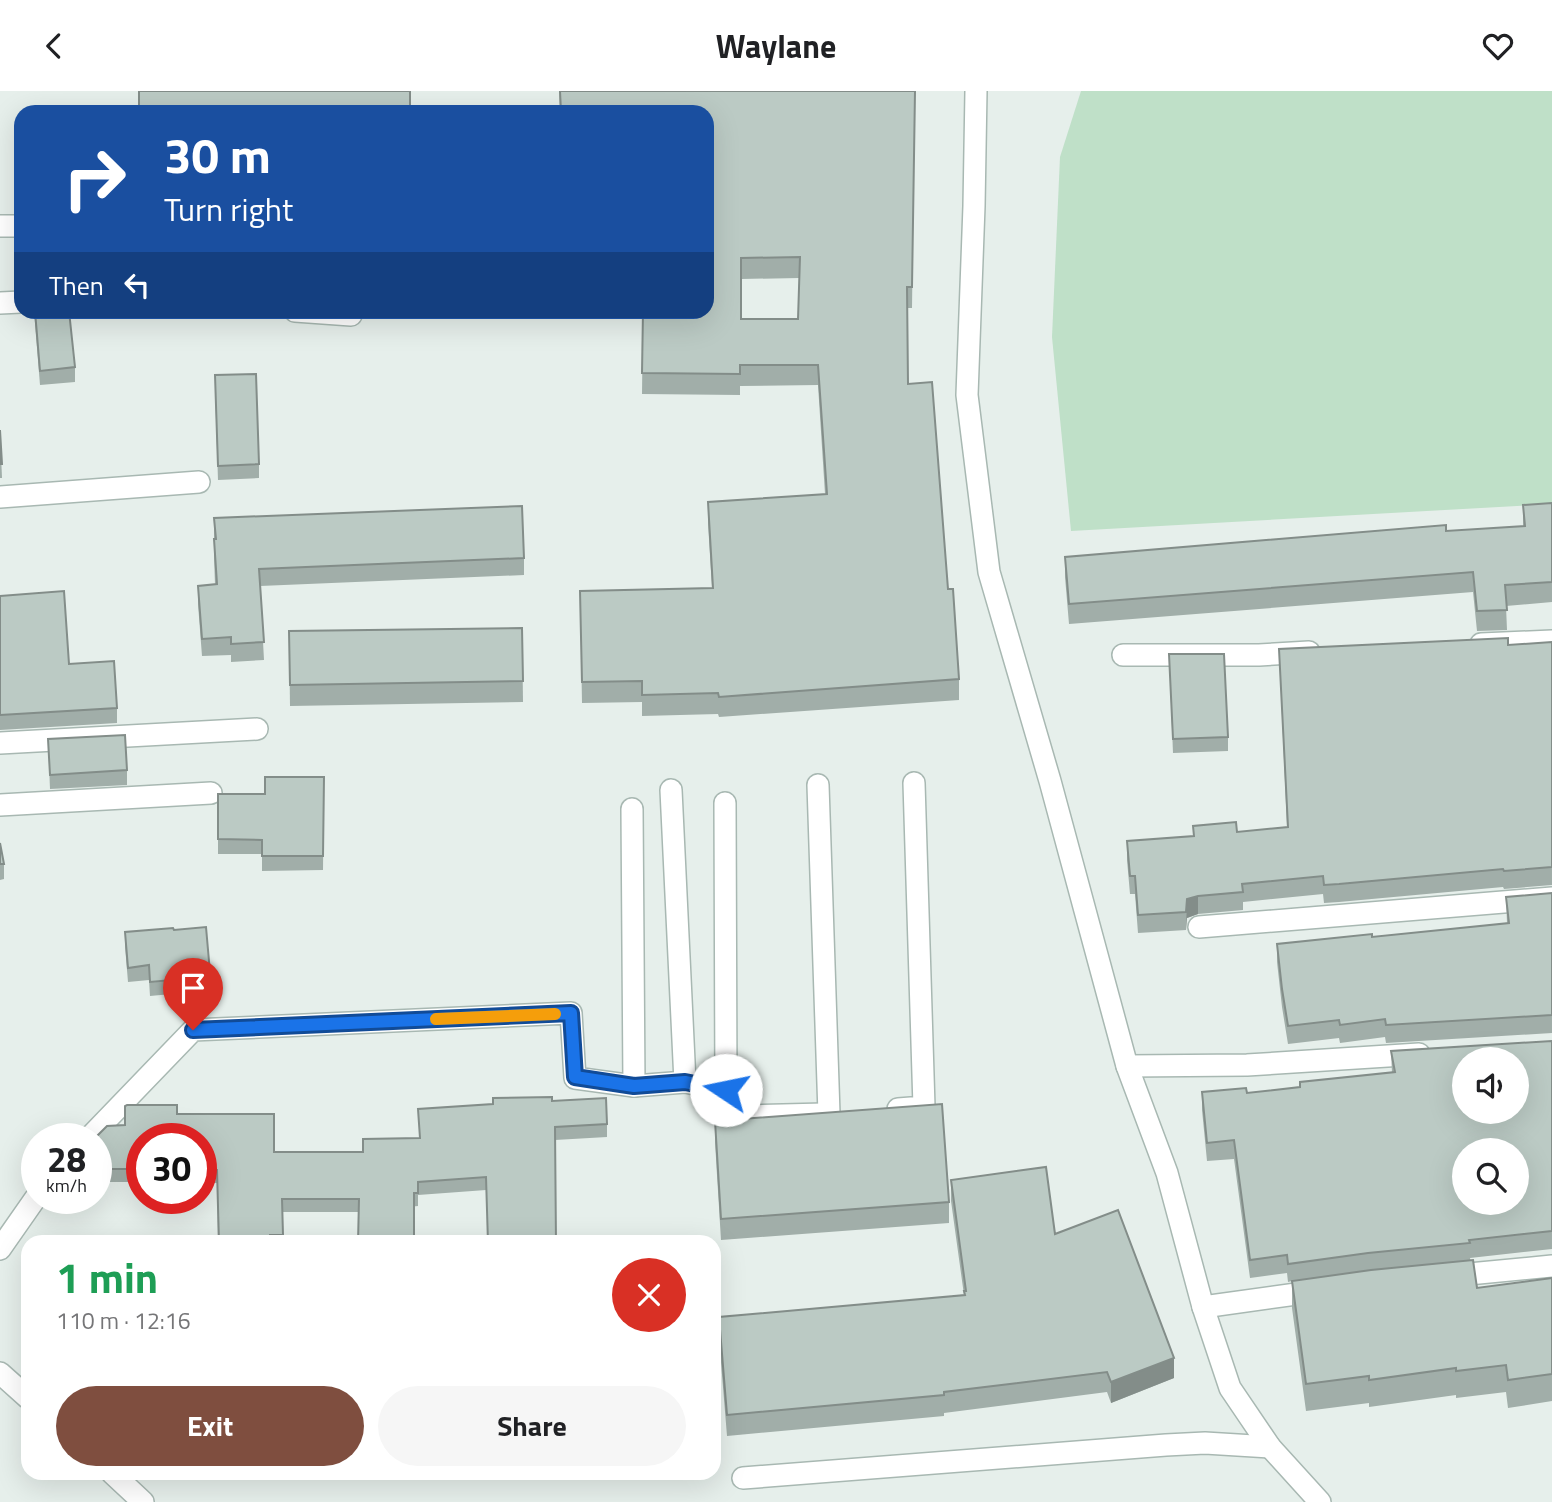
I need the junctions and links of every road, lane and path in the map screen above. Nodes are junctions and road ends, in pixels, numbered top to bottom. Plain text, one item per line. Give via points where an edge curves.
1 (976, 91) edge
2 (199, 482) dead end
3 (0, 497) edge
4 (1552, 641) edge
5 (1454, 645) edge
6 (1329, 651) edge
7 (1123, 655) dead end
8 (257, 729) dead end
9 (0, 743) edge
10 (914, 783) dead end
11 (818, 785) dead end
12 (671, 790) dead end
13 (212, 793) dead end
14 (725, 803) dead end
15 (0, 805) edge
16 (632, 809) dead end
17 (1552, 898) edge
18 (1199, 927) dead end
19 (1441, 1053) edge
20 (1127, 1066) junction
21 (685, 1082) junction
22 (634, 1086) junction
23 (726, 1090) junction
24 (884, 1110) edge
25 (103, 1123) edge
26 (24, 1214) edge
27 (0, 1249) edge
28 (1552, 1266) edge
29 (1435, 1278) edge
30 (1344, 1288) edge
31 (1203, 1307) junction
32 (0, 1373) edge
33 (21, 1392) edge
34 (1270, 1447) junction
35 (743, 1478) dead end
36 (119, 1480) edge
37 (143, 1502) edge
38 (1320, 1502) edge

1 - 20 street via 967,395 989,572
2 - 3 street
4 - 5 street
6 - 7 street
8 - 9 street
10 - 24 street via 924,1107
11 - 23 street via 836,1113 741,1116
12 - 21 street
13 - 15 street
14 - 23 street
16 - 22 street
17 - 18 street
19 - 20 street via 1247,1065
20 - 31 street via 1167,1173
21 - 22 street
21 - 23 street
22 - 25 street via 575,1077 571,1013 193,1030
26 - 27 street
28 - 29 street
30 - 31 street
31 - 34 street via 1230,1388
32 - 33 street
34 - 35 street via 1166,1445
34 - 38 street
36 - 37 street

